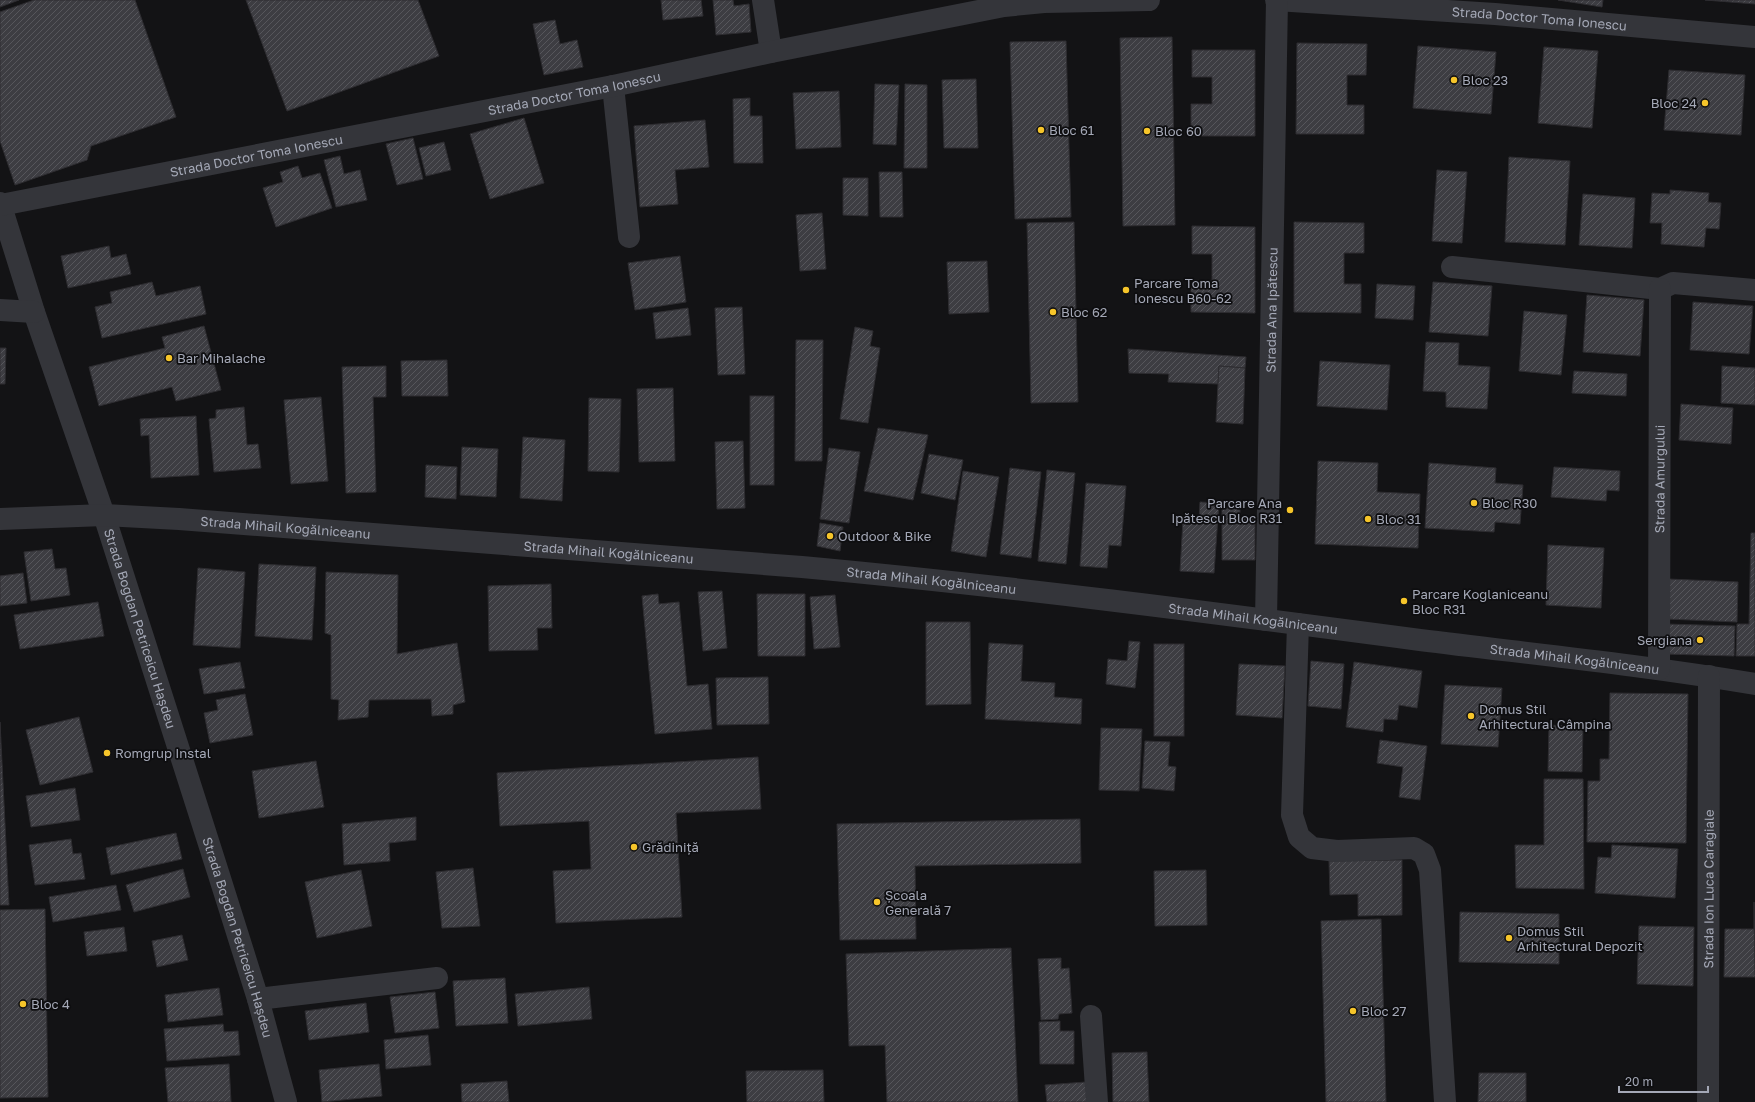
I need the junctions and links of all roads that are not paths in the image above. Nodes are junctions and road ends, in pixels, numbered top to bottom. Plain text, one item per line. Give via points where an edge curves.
1 (763, 0) edge
2 (1149, 0) edge
3 (1277, 0) edge
4 (1044, 1) edge
5 (1496, 7) edge
6 (1755, 36) edge
7 (771, 52) junction
8 (613, 86) junction
9 (0, 204) edge
10 (629, 237) dead end
11 (1452, 267) dead end
12 (1660, 289) junction
13 (1755, 290) edge
14 (0, 310) edge
15 (34, 312) junction
16 (104, 516) junction
17 (0, 519) edge
18 (1266, 620) junction
19 (1298, 624) junction
20 (1659, 669) junction
21 (1709, 676) junction
22 (1755, 684) edge
23 (437, 978) dead end
24 (258, 999) junction
25 (1091, 1016) dead end
26 (286, 1102) edge
27 (1097, 1102) edge
28 (1445, 1102) edge
29 (1708, 1102) edge

1 - 7 street
2 - 4 street, Strada Doctor Toma Ionescu
3 - 5 street, Strada Doctor Toma Ionescu
3 - 18 street, Strada Ana Ipătescu
4 - 7 street, Strada Doctor Toma Ionescu via 1004,6
5 - 6 street, Strada Doctor Toma Ionescu
7 - 8 street, Strada Doctor Toma Ionescu
8 - 9 street, Strada Doctor Toma Ionescu
8 - 10 street
9 - 15 street, Strada Bogdan Petriceicu Hașdeu
11 - 12 street
12 - 13 street via 1673,283
12 - 20 street, Strada Amurgului
14 - 15 street
15 - 16 street, Strada Bogdan Petriceicu Hașdeu
16 - 17 street, Strada Mihail Kogălniceanu
16 - 18 street, Strada Mihail Kogălniceanu via 179,519 802,567
16 - 24 street, Strada Bogdan Petriceicu Hașdeu
18 - 19 street, Strada Mihail Kogălniceanu
19 - 20 street, Strada Mihail Kogălniceanu
19 - 28 street via 1292,815 1299,837 1312,848 1337,851 1414,848 1424,854 1430,870 1433,899
20 - 21 street, Strada Mihail Kogălniceanu
21 - 22 street, Strada Mihail Kogălniceanu
21 - 29 street, Strada Ion Luca Caragiale
23 - 24 street
24 - 26 street, Strada Bogdan Petriceicu Hașdeu
25 - 27 street

